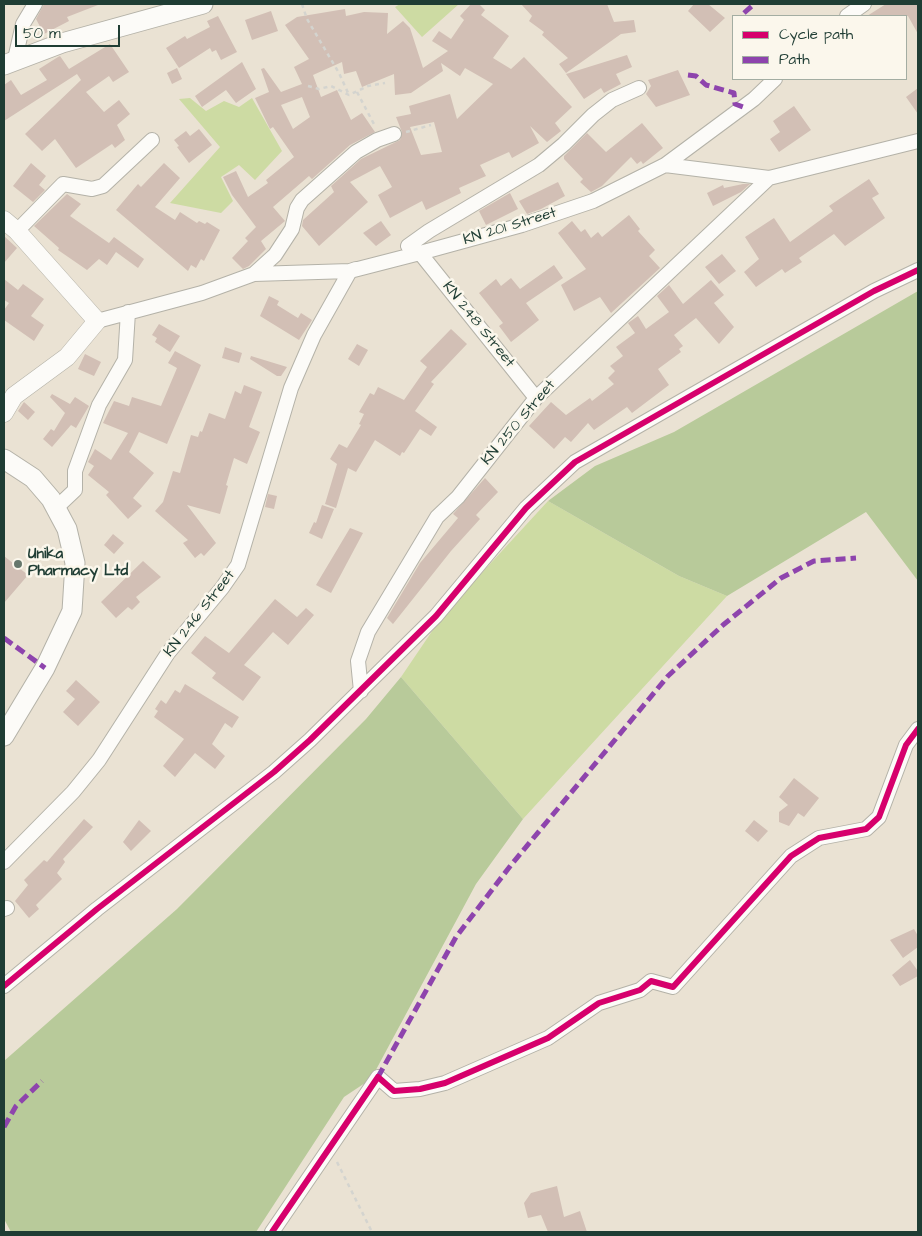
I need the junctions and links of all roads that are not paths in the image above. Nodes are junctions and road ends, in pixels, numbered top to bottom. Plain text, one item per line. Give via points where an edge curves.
1 (35, 4) edge
2 (203, 4) edge
3 (864, 4) edge
4 (848, 15) edge
5 (10, 62) edge
6 (774, 80) edge
7 (639, 88) dead end
8 (394, 134) road end
9 (152, 140) dead end
10 (918, 141) edge
11 (665, 165) junction
12 (769, 178) junction
13 (10, 225) edge
14 (414, 250) junction
15 (918, 270) edge
16 (350, 271) junction
17 (254, 274) junction
18 (128, 312) junction
19 (97, 321) junction
20 (536, 398) junction
21 (4, 413) edge
22 (4, 459) edge
23 (56, 508) junction
24 (361, 691) junction
25 (918, 729) edge
26 (4, 736) edge
27 (4, 862) edge
28 (4, 986) edge
29 (272, 1232) edge

1 - 5 street via 23,24
2 - 5 main road via 62,42
3 - 4 street
6 - 11 street, KN 201 Street via 754,99
7 - 14 street via 612,100 539,165 429,231
8 - 17 street via 356,152 302,200 296,208 292,229 275,255
9 - 13 street via 103,186 92,189 63,184
10 - 12 street
11 - 12 street
11 - 14 street, KN 201 Street via 593,201 522,225
12 - 20 street, KN 250 Street
13 - 19 street
14 - 16 street, KN 201 Street
14 - 20 street, KN 248 Street
15 - 24 street via 848,305 575,462 526,508 436,616
16 - 17 street, KN 201 Street
16 - 27 street, KN 246 Street via 314,335 291,388 238,565 168,653 94,767
17 - 18 street, KN 201 Street via 202,293
18 - 19 street, KN 201 Street
18 - 23 street via 125,360 99,405 76,471 75,490
19 - 21 street via 67,357 14,396
20 - 24 street, KN 250 Street via 458,497 437,517 368,632 358,661
22 - 23 main road via 33,478
23 - 26 main road via 67,529 75,563 72,611 45,668
24 - 28 street via 274,772
25 - 29 street via 906,745 879,817 866,829 818,838 791,856 674,987 651,982 640,990 599,1003 548,1038 445,1083 394,1091 378,1077

